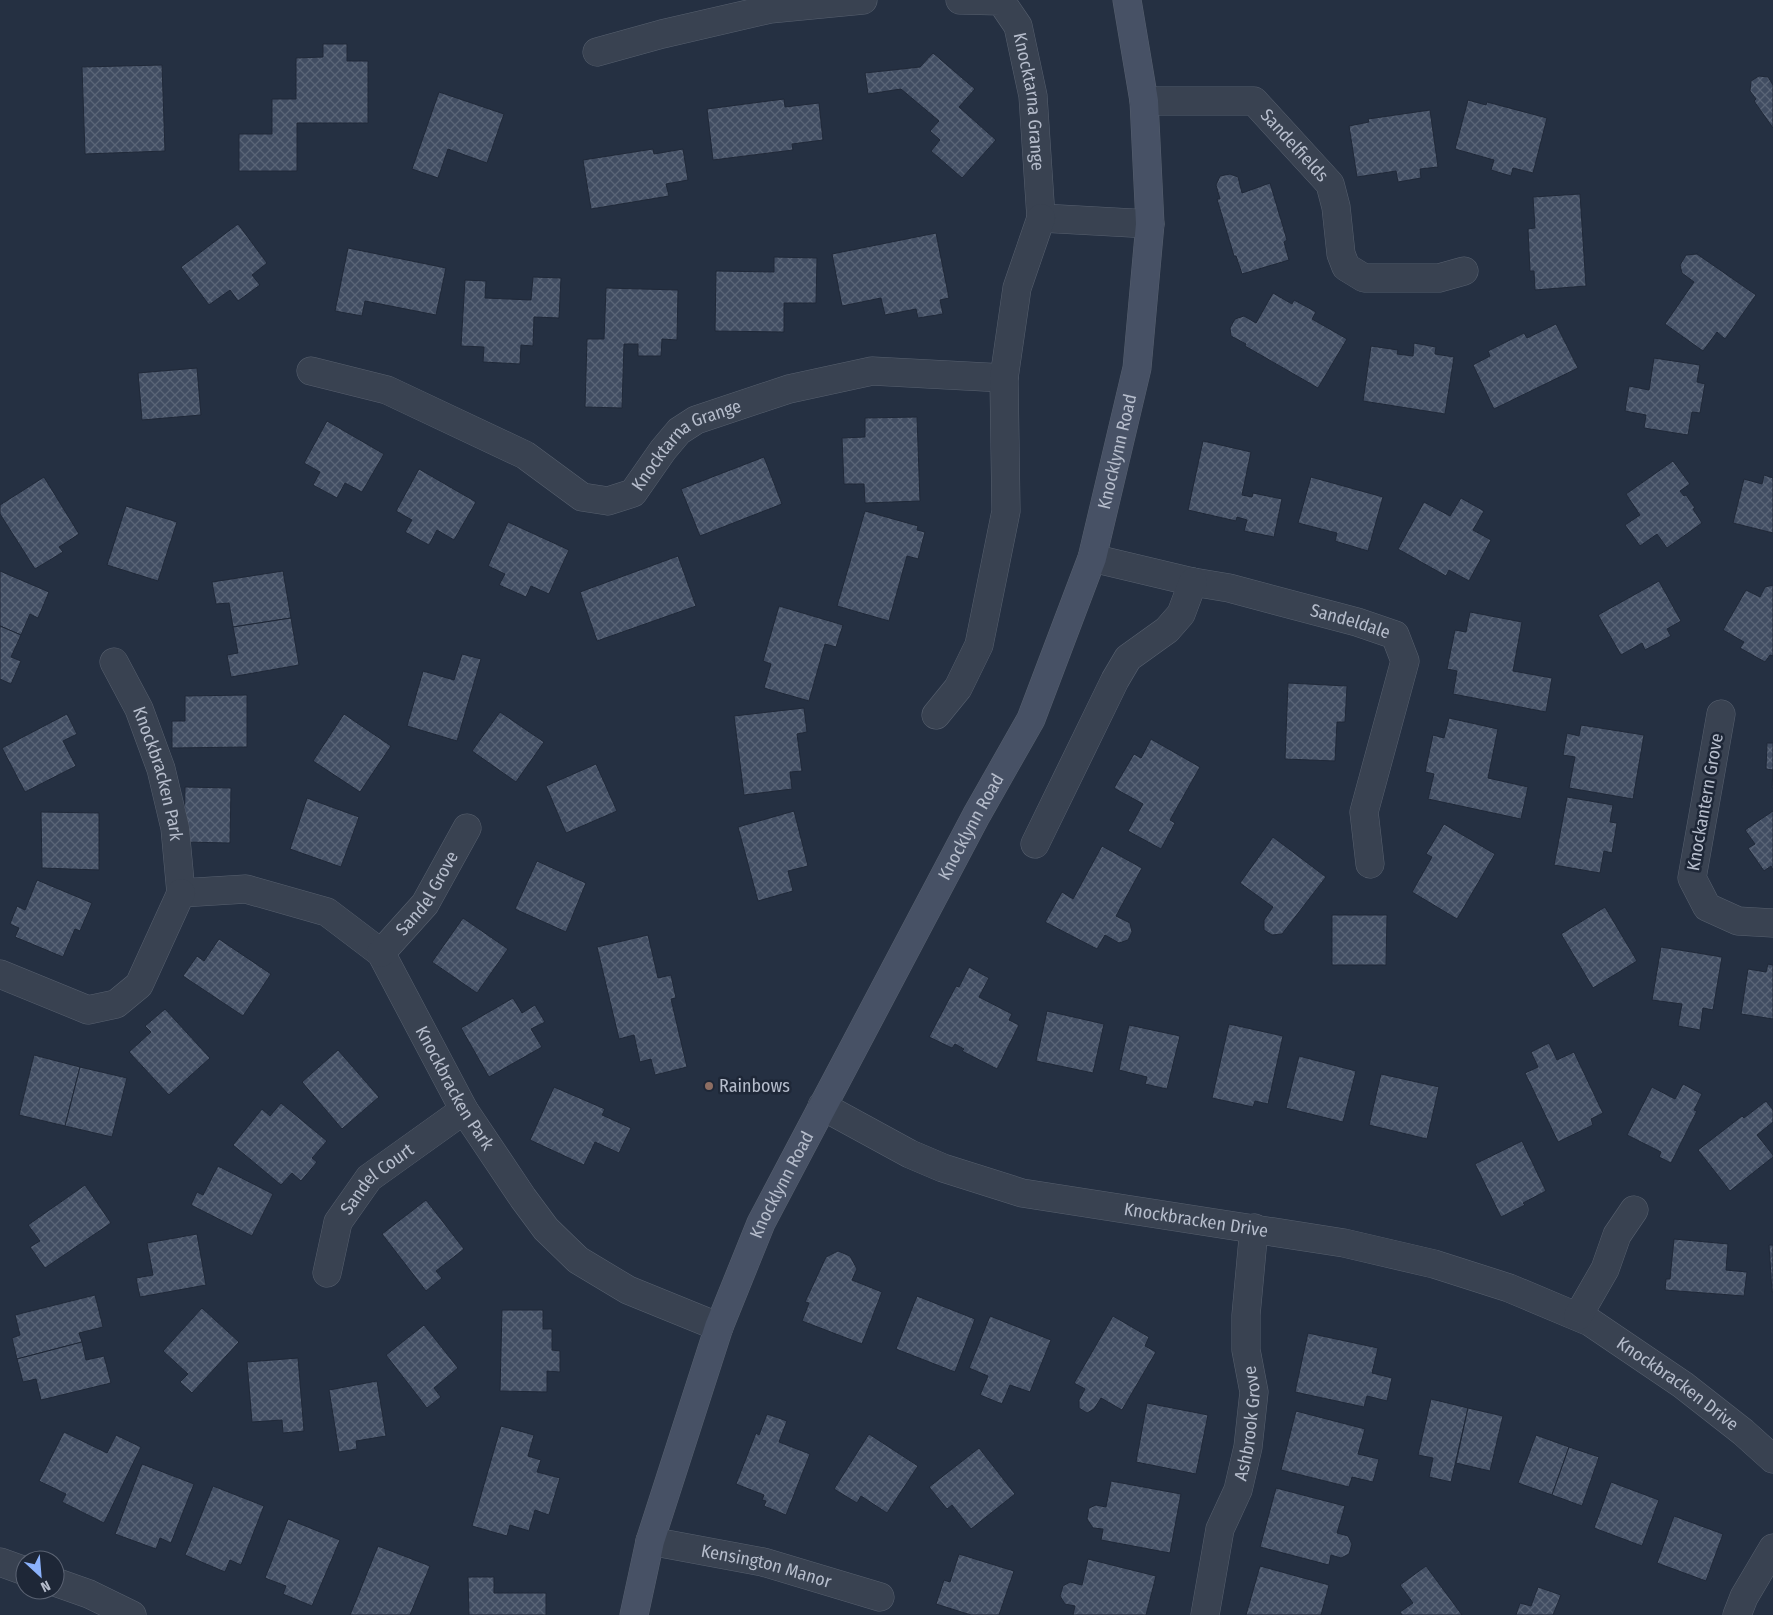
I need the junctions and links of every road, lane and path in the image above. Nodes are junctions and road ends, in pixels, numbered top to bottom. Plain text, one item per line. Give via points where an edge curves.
1 (863, 0) edge
2 (960, 0) edge
3 (1127, 0) edge
4 (597, 52) dead end
5 (1144, 100) junction
6 (1040, 218) junction
7 (1150, 224) junction
8 (1464, 271) dead end
9 (311, 371) dead end
10 (1004, 378) junction
11 (1092, 558) junction
12 (1193, 582) junction
13 (114, 662) dead end
14 (1721, 714) dead end
15 (936, 715) dead end
16 (467, 828) dead end
17 (1035, 844) dead end
18 (1370, 864) dead end
19 (182, 893) junction
20 (1773, 923) edge
21 (382, 953) junction
22 (0, 974) edge
23 (822, 1106) junction
24 (464, 1110) junction
25 (1634, 1210) dead end
26 (1254, 1228) junction
27 (327, 1274) dead end
28 (1578, 1316) junction
29 (720, 1327) junction
30 (1773, 1458) edge
31 (650, 1541) junction
32 (1773, 1548) edge
33 (0, 1562) edge
34 (15, 1567) edge
35 (65, 1586) edge
36 (880, 1597) dead end
37 (132, 1615) edge
38 (634, 1615) edge
39 (1205, 1615) edge
40 (1737, 1615) edge

1 - 4 street via 770,9
2 - 6 street, Knocktarna Grange via 1001,1 1018,26 1033,96
3 - 5 street, Knocklynn Road
5 - 7 street, Knocklynn Road
5 - 8 street, Sandelfields via 1254,101 1330,184 1341,254 1346,267 1364,278 1439,278
6 - 7 street
6 - 10 street, Knocktarna Grange via 1017,288
7 - 11 street, Knocklynn Road via 1137,368
9 - 10 street, Knocktarna Grange via 386,390 525,455 582,497 608,501 633,493 679,431 696,420 788,389 872,371
10 - 15 street, Knocktarna Grange via 1006,511 980,646 958,688
11 - 12 street, Sandeldale
11 - 23 street, Knocklynn Road via 1031,719
12 - 17 street via 1182,614 1167,630 1128,658
12 - 18 street, Sandeldale via 1229,588 1395,635 1405,661 1364,812
13 - 19 street, Knockbracken Park via 139,709 161,769 175,828
14 - 20 street, Knockantern Grove via 1692,878 1708,907 1738,921
16 - 21 street, Sandel Grove via 425,904
19 - 21 street, Knockbracken Park via 246,889 327,912
19 - 22 street via 139,985 116,1004 88,1010
21 - 24 street, Knockbracken Park
23 - 26 street, Knockbracken Drive via 919,1158 1022,1193
23 - 29 street, Knocklynn Road via 761,1224
24 - 27 street, Sandel Court via 369,1178 338,1222
24 - 29 street, Knockbracken Park via 540,1221 578,1260 628,1290
25 - 28 street via 1617,1235 1605,1269
26 - 28 street, Knockbracken Drive via 1344,1243 1434,1264 1508,1288
26 - 39 street, Ashbrook Grove via 1246,1315 1246,1350 1254,1392 1248,1447 1238,1490 1220,1529
28 - 30 street, Knockbracken Drive via 1683,1385
29 - 31 street, Knocklynn Road
31 - 36 street, Kensington Manor via 763,1562
31 - 38 street, Knocklynn Road
32 - 40 street
33 - 34 street
35 - 37 street

